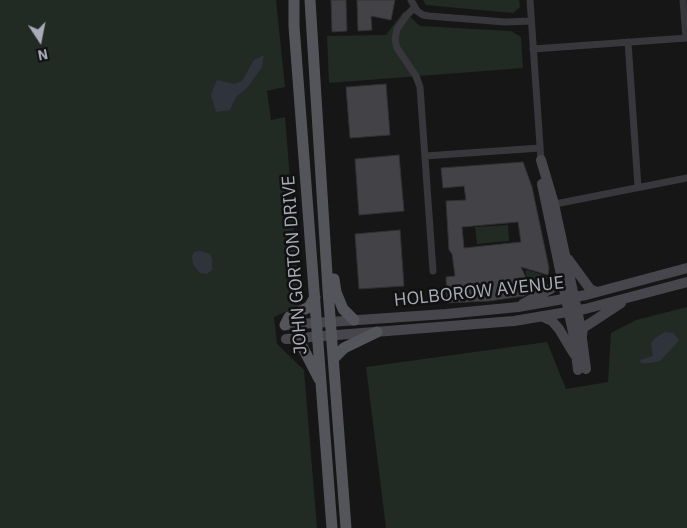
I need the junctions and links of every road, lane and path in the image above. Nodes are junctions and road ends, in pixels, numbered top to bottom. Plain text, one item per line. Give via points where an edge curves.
1 (294, 0) edge
2 (305, 0) edge
3 (310, 0) edge
4 (411, 0) edge
5 (530, 0) edge
6 (683, 0) edge
7 (414, 8) junction
8 (531, 21) junction
9 (686, 38) edge
10 (628, 42) junction
11 (533, 49) junction
12 (300, 102) junction
13 (540, 148) junction
14 (425, 156) junction
15 (541, 160) joint
16 (687, 178) edge
17 (638, 187) junction
18 (550, 205) junction
19 (325, 228) junction
20 (565, 254) junction
21 (687, 268) edge
22 (434, 271) dead end
23 (561, 279) junction
24 (687, 282) edge
25 (597, 292) junction
26 (315, 297) junction
27 (570, 298) junction
28 (628, 298) junction
29 (518, 307) junction
30 (573, 311) junction
31 (543, 317) junction
32 (354, 320) junction
33 (331, 322) junction
34 (317, 323) junction
35 (285, 326) joint
36 (377, 332) junction
37 (332, 336) junction
38 (582, 336) junction
39 (318, 337) junction
40 (291, 339) joint
41 (334, 358) junction
42 (577, 359) junction
43 (322, 385) junction
44 (332, 528) edge
45 (346, 528) edge

1 - 12 main road, JOHN GORTON DRIVE
2 - 12 main road via 310,81 309,92
3 - 19 main road, JOHN GORTON DRIVE
4 - 7 street
5 - 8 street
6 - 9 street
7 - 8 street via 429,16
7 - 14 street via 396,29 395,40 420,87
8 - 11 street
9 - 10 street
10 - 11 street
10 - 17 street
11 - 13 street
12 - 26 main road, JOHN GORTON DRIVE
13 - 14 street
13 - 15 street
14 - 22 street
15 - 18 main road
16 - 17 street
17 - 18 street
18 - 20 main road
18 - 23 main road
19 - 32 main road via 331,247 336,292 343,308
19 - 33 main road, JOHN GORTON DRIVE
20 - 25 main road via 584,282
20 - 27 main road
21 - 25 main road, HOLBOROW AVENUE
23 - 27 main road
23 - 29 main road via 552,288
24 - 28 main road, HOLBOROW AVENUE
25 - 27 main road, HOLBOROW AVENUE
26 - 34 main road, JOHN GORTON DRIVE
26 - 35 main road via 309,307 289,317
27 - 29 main road, HOLBOROW AVENUE
27 - 30 main road
28 - 30 main road, HOLBOROW AVENUE
28 - 38 main road via 590,322
29 - 32 main road, HOLBOROW AVENUE
30 - 31 main road, HOLBOROW AVENUE
30 - 38 main road
30 - 42 main road
31 - 36 main road, HOLBOROW AVENUE
31 - 42 main road via 559,329
32 - 33 main road, HOLBOROW AVENUE
33 - 34 main road, HOLBOROW AVENUE
33 - 37 main road, JOHN GORTON DRIVE
34 - 35 main road, HOLBOROW AVENUE
34 - 39 main road, JOHN GORTON DRIVE
36 - 37 main road, HOLBOROW AVENUE
36 - 41 main road via 344,348
37 - 39 main road, HOLBOROW AVENUE
37 - 41 main road, JOHN GORTON DRIVE
38 - 42 main road via 582,370
39 - 40 main road, HOLBOROW AVENUE
39 - 43 main road, JOHN GORTON DRIVE
40 - 43 main road via 303,348
41 - 45 main road, JOHN GORTON DRIVE
43 - 44 main road, JOHN GORTON DRIVE

